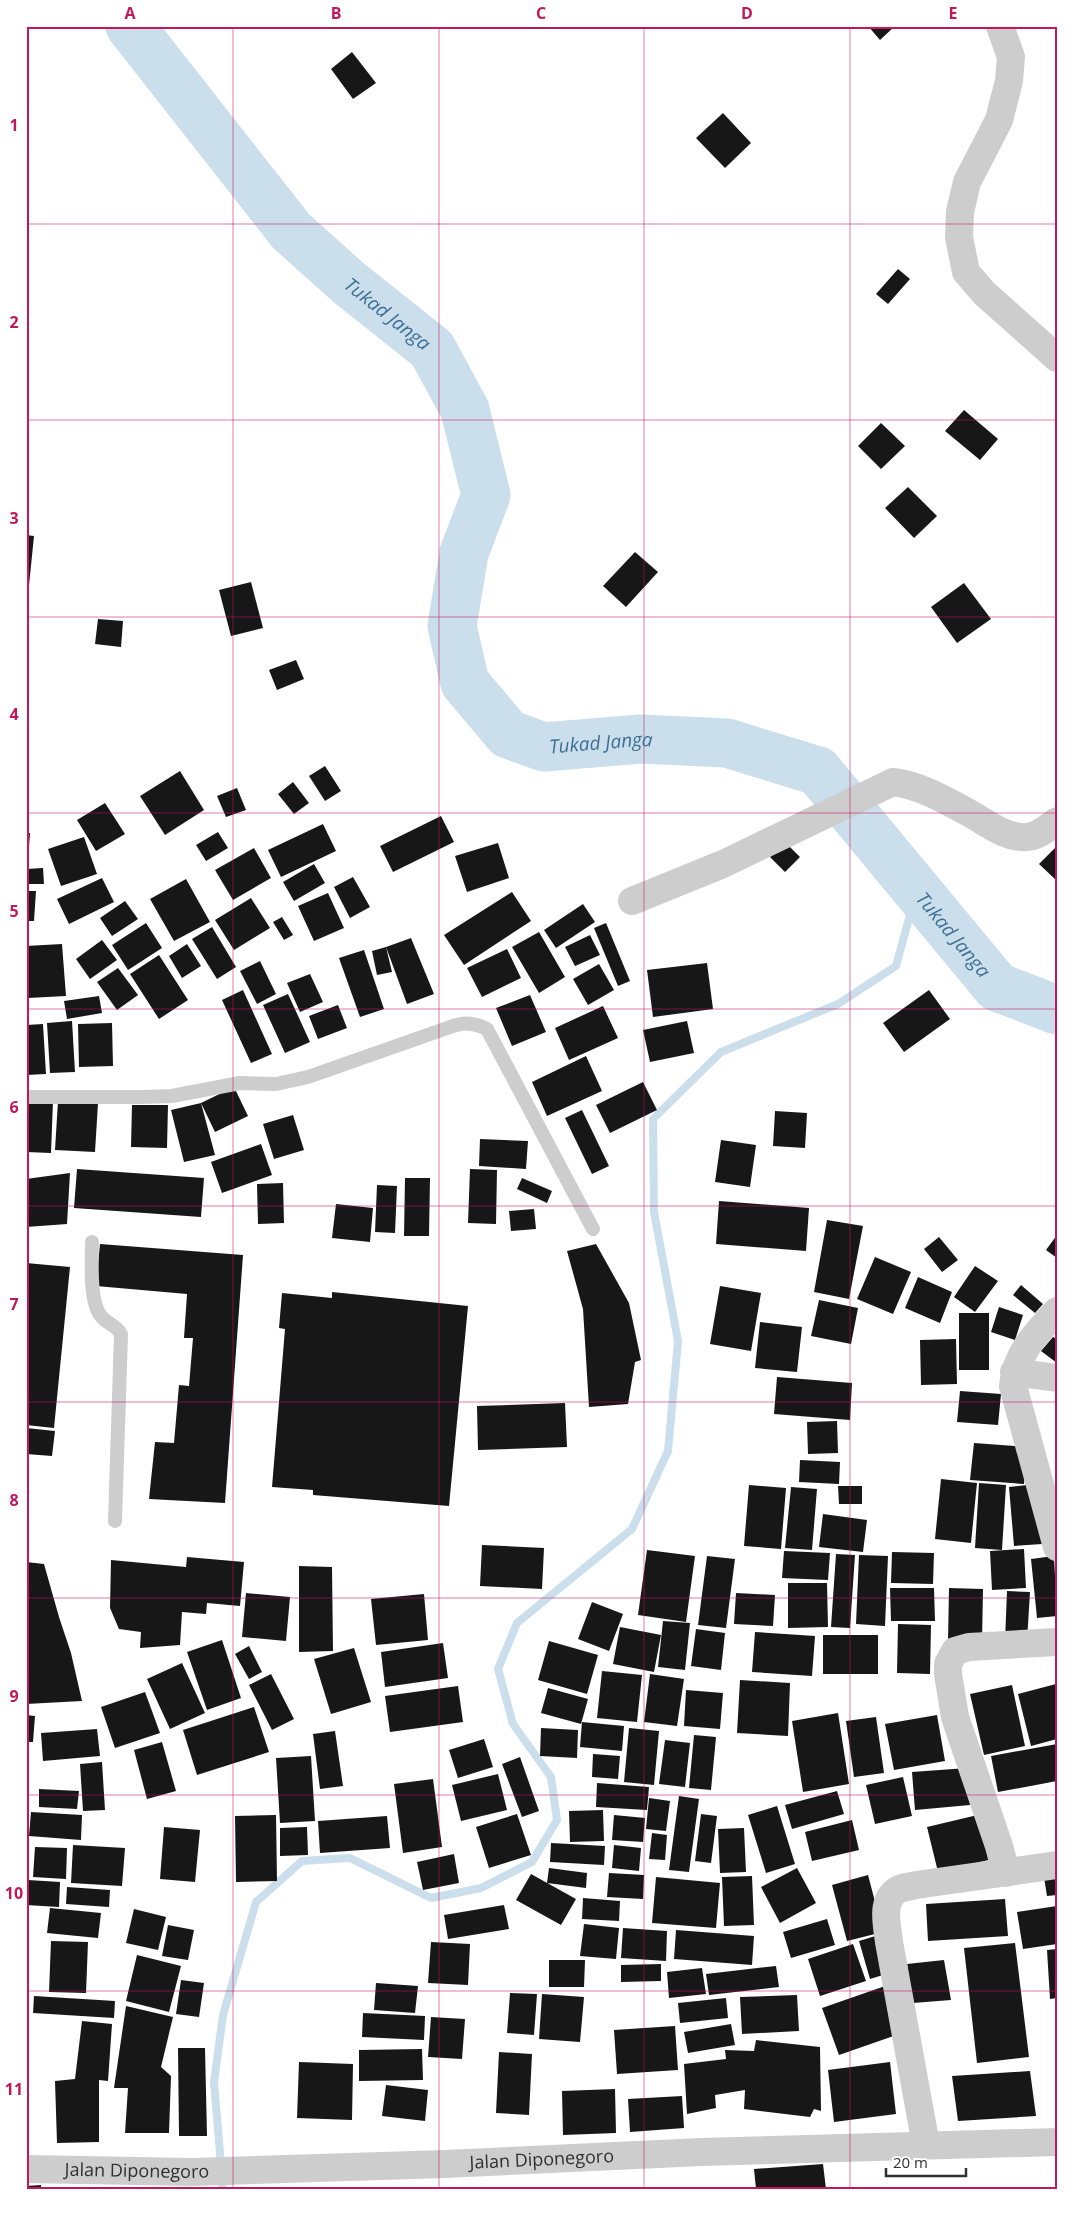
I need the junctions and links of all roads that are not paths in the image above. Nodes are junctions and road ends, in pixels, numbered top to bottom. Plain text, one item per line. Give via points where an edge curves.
1 (1000, 26) edge
2 (1057, 358) edge
3 (1057, 821) edge
4 (632, 901) dead end
5 (26, 1097) edge
6 (592, 1229) dead end
7 (92, 1242) dead end
8 (1057, 1312) edge
9 (1014, 1372) junction
10 (1057, 1378) edge
11 (115, 1521) dead end
12 (1057, 1547) edge
13 (1057, 1642) edge
14 (1057, 1865) edge
15 (1006, 1873) junction
16 (1057, 2142) edge
17 (926, 2145) junction
18 (26, 2169) edge

1 - 2 street via 1011,57 1009,80 999,120 967,182 960,212 959,237 966,272 984,293
3 - 4 street via 1039,834 1026,838 1007,834 906,783 893,782 723,864
5 - 6 lane via 142,1098 172,1096 240,1083 276,1084 308,1077 452,1026 477,1024 487,1030
7 - 11 lane via 94,1300 101,1316 116,1326 121,1334
8 - 9 street via 1027,1346
9 - 10 street
9 - 12 street via 1013,1386
13 - 15 street via 969,1647 955,1651 948,1664 955,1717
14 - 15 street
15 - 17 street via 897,1890 886,1906 889,1942
16 - 17 street, Jalan Diponegoro
17 - 18 street, Jalan Diponegoro via 192,2172

